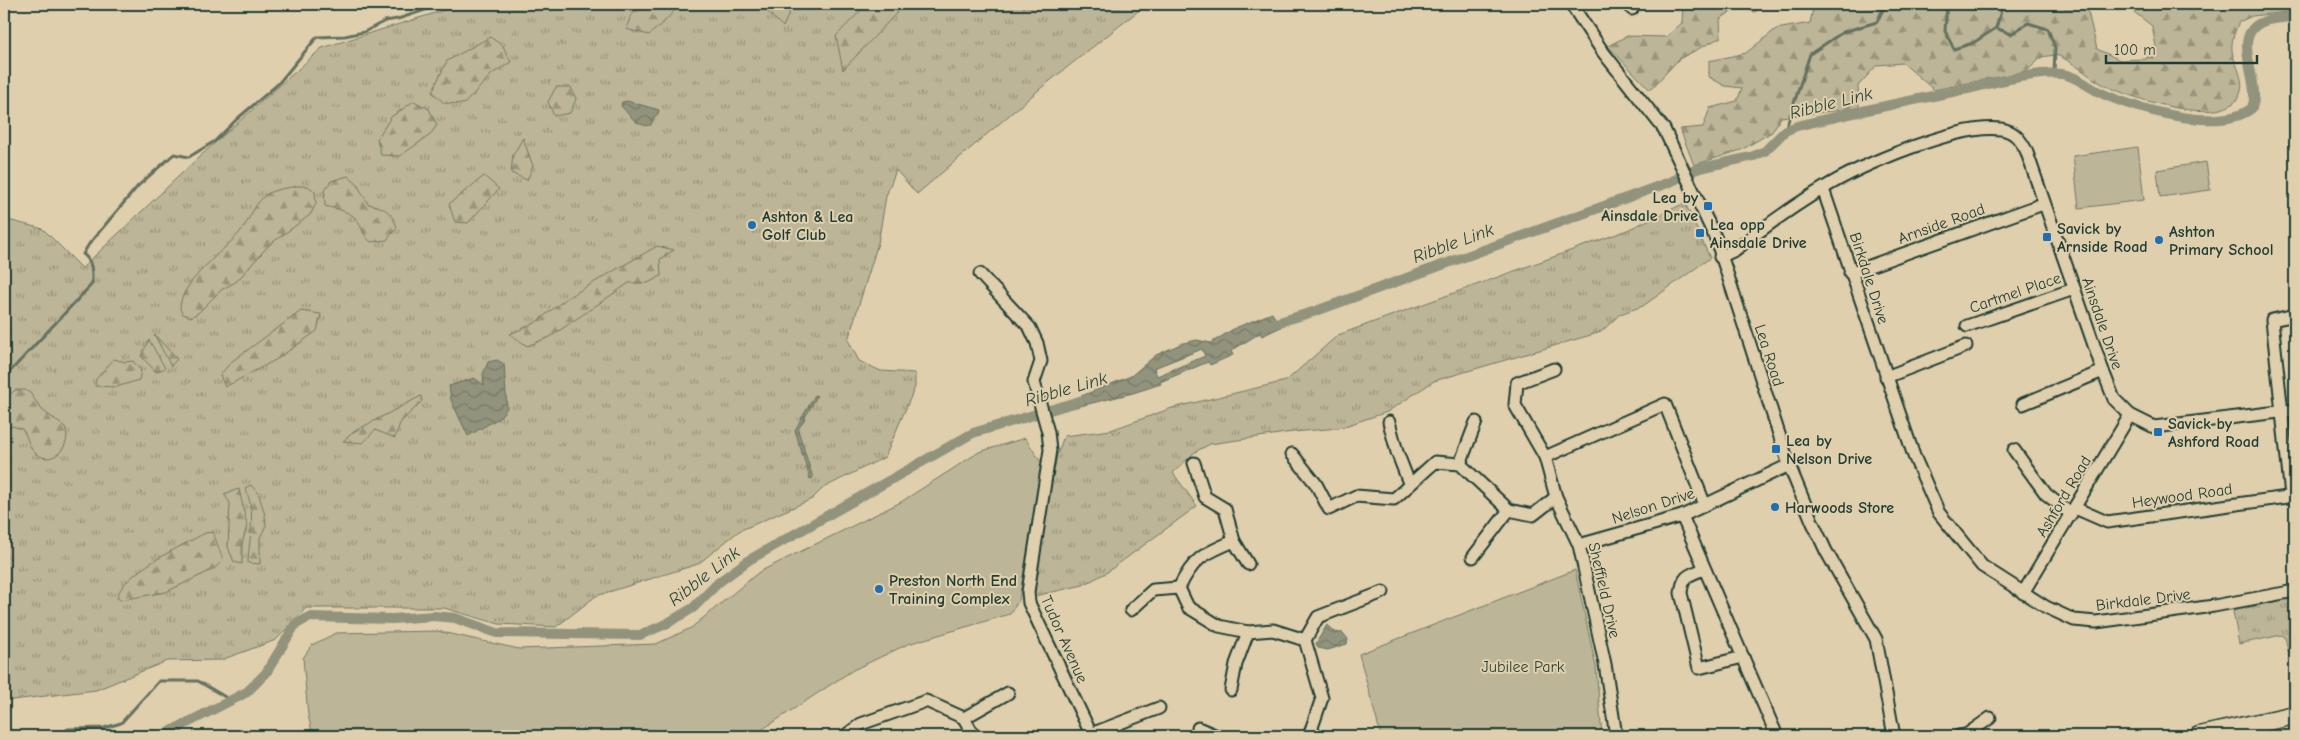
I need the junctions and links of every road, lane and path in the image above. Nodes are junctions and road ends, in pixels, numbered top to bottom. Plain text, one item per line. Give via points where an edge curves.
1 (1571, 4) edge
2 (1823, 189) junction
3 (2043, 204) junction
4 (1720, 257) junction
5 (1850, 273) junction
6 (980, 274) dead end
7 (2074, 289) junction
8 (2295, 315) edge
9 (1967, 326) dead end
10 (1966, 346) dead end
11 (1554, 369) dead end
12 (2102, 372) junction
13 (1886, 377) junction
14 (2023, 404) dead end
15 (2295, 410) edge
16 (2281, 412) junction
17 (2130, 415) junction
18 (1389, 422) dead end
19 (1476, 422) dead end
20 (2014, 450) dead end
21 (1292, 454) dead end
22 (1545, 457) junction
23 (1194, 463) dead end
24 (1460, 464) junction
25 (1789, 465) junction
26 (1409, 483) junction
27 (2293, 496) edge
28 (1556, 497) junction
29 (1706, 505) junction
30 (1509, 510) junction
31 (2073, 511) junction
32 (1682, 516) junction
33 (1234, 541) junction
34 (1579, 545) junction
35 (1473, 557) dead end
36 (1248, 564) dead end
37 (1704, 569) junction
38 (1179, 588) junction
39 (2295, 591) edge
40 (1383, 592) dead end
41 (2023, 593) junction
42 (1131, 610) dead end
43 (1248, 632) junction
44 (1305, 640) junction
45 (1743, 658) junction
46 (1231, 690) dead end
47 (1008, 693) dead end
48 (1159, 708) dead end
49 (2295, 715) edge
50 (964, 718) junction
51 (1990, 718) dead end
52 (1198, 728) dead end
53 (1092, 735) edge
54 (846, 736) edge
55 (974, 736) edge
56 (1218, 736) edge
57 (1309, 736) edge
58 (1616, 736) edge
59 (1777, 736) edge
60 (1894, 736) edge
61 (1959, 736) edge
62 (2199, 736) edge

1 - 4 street, Lea Road via 1603,52 1653,113 1681,162 1716,240
2 - 3 street, Ainsdale Drive via 1867,166 1922,145 1970,132 2001,129 2013,133 2022,142
2 - 4 street, Ainsdale Drive
2 - 5 street, Birkdale Drive
3 - 5 street, Arnside Road
3 - 7 street, Ainsdale Drive
4 - 25 street, Lea Road
5 - 13 street, Birkdale Drive
6 - 53 street, Tudor Avenue via 1030,328 1041,361 1034,382 1050,450 1028,592 1029,604
7 - 9 street, Cartmel Place
7 - 12 street, Ainsdale Drive
8 - 16 street via 2272,320
10 - 13 street
11 - 22 street, Sheffield Drive via 1516,382 1515,404
12 - 14 street
12 - 17 street, Ainsdale Drive via 2114,399
13 - 41 street, Birkdale Drive via 1914,456 1940,513 1982,566
15 - 16 street, Ainsdale Drive
16 - 17 street, Ainsdale Drive via 2154,427
16 - 27 street
17 - 31 street, Ashford Road
18 - 26 street
19 - 24 street
20 - 31 street, Heywood Road via 2046,494
21 - 26 street via 1316,484 1329,509 1356,496 1394,499
22 - 28 street, Sheffield Drive
22 - 29 street via 1665,404
23 - 33 street via 1205,497 1225,509
24 - 26 street via 1435,462
24 - 30 street
25 - 29 street, Nelson Drive
25 - 60 street, Lea Road via 1826,551 1876,639
27 - 31 street, Heywood Road via 2107,522
28 - 30 street via 1533,515
28 - 34 street, Sheffield Drive
29 - 32 street, Nelson Drive
30 - 35 street
31 - 41 street, Ashford Road
32 - 34 street, Nelson Drive
32 - 37 street
33 - 36 street
33 - 38 street via 1201,556 1187,571
34 - 58 street, Sheffield Drive via 1605,664
37 - 45 street
37 - 45 street via 1683,580 1680,592 1699,668
38 - 42 street via 1153,590
38 - 43 street via 1188,607 1219,626
39 - 41 street, Birkdale Drive via 2096,622 2074,620
40 - 44 street via 1318,617
43 - 44 street via 1273,630
43 - 46 street via 1236,664
44 - 57 street via 1322,698
45 - 59 street
47 - 50 street
48 - 53 street
49 - 62 highway
50 - 54 street via 926,701 861,724
50 - 55 street
51 - 61 street via 1966,735
52 - 56 street

